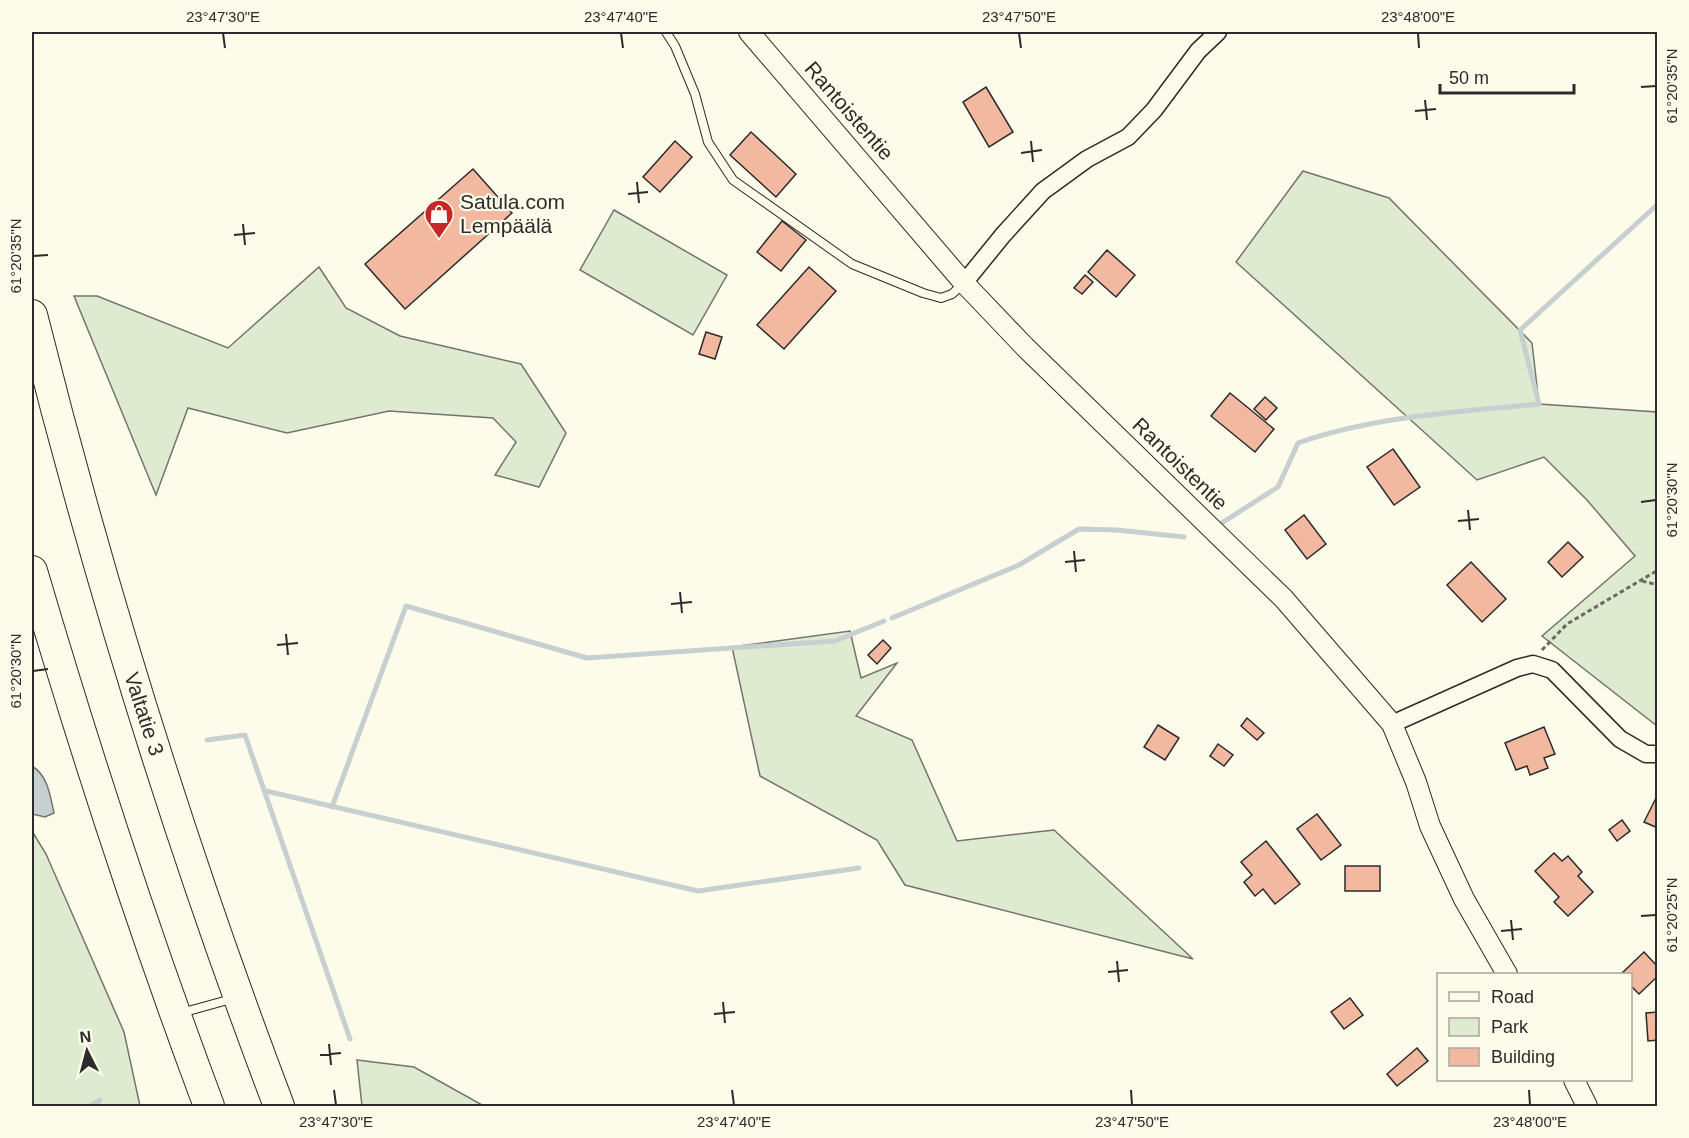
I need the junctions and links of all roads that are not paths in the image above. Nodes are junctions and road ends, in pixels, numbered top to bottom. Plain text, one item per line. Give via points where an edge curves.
1 (666, 32) edge
2 (749, 32) edge
3 (1218, 32) edge
4 (964, 283) junction
5 (32, 315) edge
6 (32, 571) edge
7 (1392, 724) junction
8 (1658, 754) edge
9 (1507, 973) edge
10 (238, 997) junction
11 (175, 1015) junction
12 (1574, 1081) edge
13 (208, 1107) edge
14 (279, 1107) edge
15 (1587, 1107) edge

1 - 4 lane via 695,94 708,142 734,180 852,264 941,298
2 - 4 street, Rantoistentie
3 - 4 street via 1128,137 1087,159 1043,191
4 - 7 street, Rantoistentie via 1284,599
5 - 10 highway, Valtatie 3 via 108,601
6 - 11 highway via 81,734
7 - 8 street via 1533,664 1552,670 1620,739 1646,754
7 - 9 street, Rantoistentie via 1430,826 1464,899
10 - 11 lane
10 - 14 highway, Valtatie 3
11 - 13 highway
12 - 15 street

